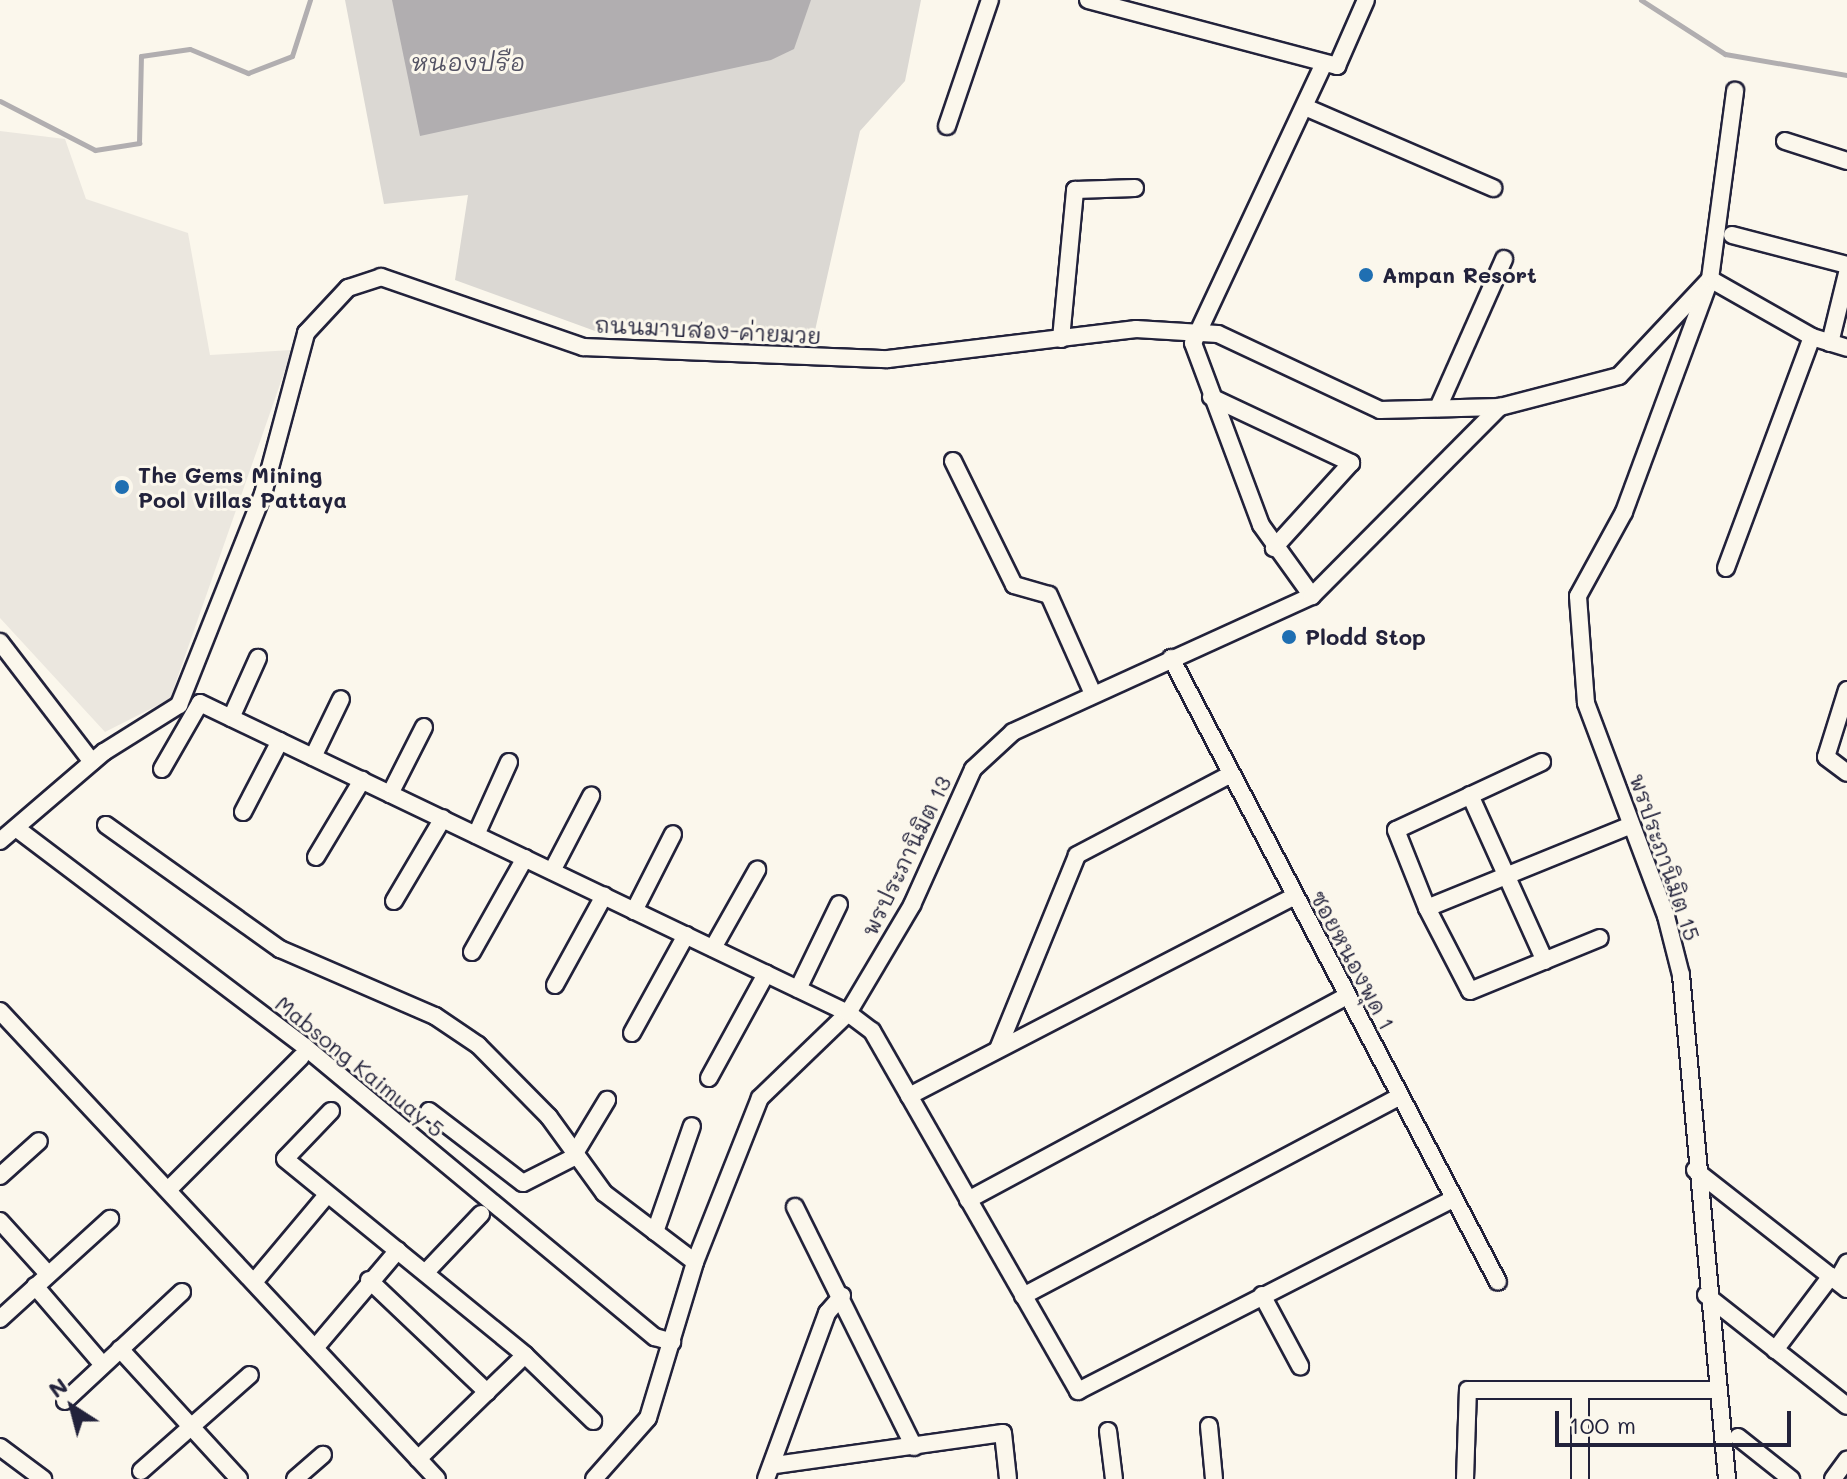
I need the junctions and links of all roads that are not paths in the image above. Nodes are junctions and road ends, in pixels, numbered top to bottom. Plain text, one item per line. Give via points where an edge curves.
1 (990, 0) edge
2 (1088, 0) edge
3 (1366, 0) edge
4 (1323, 65) junction
5 (1735, 91) dead end
6 (1305, 107) junction
7 (947, 126) dead end
8 (1785, 141) dead end
9 (1847, 161) edge
10 (1135, 188) dead end
11 (1493, 188) dead end
12 (1732, 235) dead end
13 (1504, 259) dead end
14 (1847, 265) edge
15 (1847, 273) edge
16 (1710, 279) junction
17 (1194, 333) junction
18 (1812, 337) junction
19 (1061, 339) junction
20 (1830, 343) junction
21 (1847, 348) edge
22 (1211, 397) junction
23 (1500, 407) junction
24 (1438, 408) junction
25 (953, 461) dead end
26 (1274, 548) junction
27 (1726, 568) dead end
28 (1312, 596) junction
29 (0, 642) edge
30 (258, 658) dead end
31 (1171, 658) junction
32 (1847, 690) edge
33 (1093, 694) junction
34 (341, 699) dead end
35 (231, 718) junction
36 (424, 727) dead end
37 (280, 741) junction
38 (313, 757) junction
39 (92, 762) junction
40 (509, 762) dead end
41 (1542, 762) dead end
42 (162, 769) dead end
43 (1847, 773) edge
44 (1231, 774) junction
45 (362, 780) junction
46 (390, 794) junction
47 (1470, 795) junction
48 (591, 796) dead end
49 (243, 812) dead end
50 (443, 818) junction
51 (106, 825) dead end
52 (1631, 825) junction
53 (16, 828) junction
54 (673, 834) dead end
55 (476, 835) junction
56 (0, 841) edge
57 (316, 857) dead end
58 (525, 858) junction
59 (757, 870) dead end
60 (552, 871) junction
61 (1507, 878) junction
62 (604, 896) junction
63 (1295, 896) junction
64 (394, 901) dead end
65 (839, 904) dead end
66 (1427, 908) junction
67 (634, 911) junction
68 (686, 935) junction
69 (1600, 938) dead end
70 (713, 948) junction
71 (472, 952) dead end
72 (1545, 961) junction
73 (766, 974) junction
74 (555, 985) dead end
75 (798, 989) junction
76 (1347, 996) junction
77 (0, 1011) edge
78 (848, 1013) junction
79 (632, 1033) dead end
80 (998, 1049) junction
81 (301, 1057) dead end
82 (709, 1078) dead end
83 (909, 1096) junction
84 (1400, 1096) junction
85 (607, 1100) dead end
86 (331, 1111) dead end
87 (429, 1111) dead end
88 (692, 1126) dead end
89 (39, 1141) dead end
90 (572, 1158) junction
91 (1695, 1170) junction
92 (0, 1176) edge
93 (168, 1190) junction
94 (327, 1195) junction
95 (1453, 1199) junction
96 (968, 1200) junction
97 (795, 1207) dead end
98 (481, 1214) dead end
99 (110, 1219) dead end
100 (0, 1221) edge
101 (655, 1232) junction
102 (398, 1250) junction
103 (695, 1262) junction
104 (1847, 1263) edge
105 (426, 1272) junction
106 (48, 1274) junction
107 (369, 1280) junction
108 (254, 1282) junction
109 (1498, 1282) dead end
110 (1838, 1282) edge
111 (35, 1286) junction
112 (182, 1292) dead end
113 (1262, 1295) junction
114 (1706, 1295) junction
115 (842, 1296) junction
116 (1023, 1296) junction
117 (0, 1319) edge
118 (672, 1342) junction
119 (315, 1348) junction
120 (120, 1349) junction
121 (1775, 1350) junction
122 (525, 1355) junction
123 (103, 1365) junction
124 (1300, 1366) dead end
125 (250, 1375) dead end
126 (1580, 1390) junction
127 (1716, 1390) junction
128 (487, 1392) junction
129 (65, 1401) dead end
130 (1847, 1406) edge
131 (593, 1421) dead end
132 (192, 1426) junction
133 (1209, 1426) dead end
134 (1108, 1431) dead end
135 (1738, 1437) dead end
136 (0, 1447) edge
137 (914, 1447) junction
138 (323, 1455) dead end
139 (418, 1459) junction
140 (1847, 1460) edge
141 (141, 1471) dead end
142 (771, 1472) edge
143 (43, 1479) edge
144 (239, 1479) edge
145 (295, 1479) edge
146 (437, 1479) edge
147 (594, 1479) edge
148 (1008, 1479) edge
149 (1114, 1479) edge
150 (1214, 1479) edge
151 (1465, 1479) edge
152 (1580, 1479) edge
153 (1727, 1479) edge
154 (1791, 1479) edge
155 (1833, 1479) edge

1 - 7 street
2 - 4 street
3 - 4 street via 1343,61
4 - 6 street
5 - 16 street, พรประภานิมิต 15
6 - 11 street
6 - 17 street
8 - 9 street
10 - 19 street via 1075,190
12 - 14 street
13 - 24 street
15 - 20 street
16 - 18 street
16 - 23 street, ถนนมาบสอง-ค่ายมวย via 1619,376
16 - 52 street, พรประภานิมิต 15 via 1624,512 1578,596 1586,703
17 - 19 street, ถนนมาบสอง-ค่ายมวย via 1136,329
17 - 22 street via 1194,353
17 - 24 street, ถนนมาบสอง-ค่ายมวย via 1218,334 1380,410
18 - 20 street
18 - 27 street
19 - 39 street, ถนนมาบสอง-ค่ายมวย via 888,359 583,347 381,277 348,288 306,333 263,494 179,705
20 - 21 street
22 - 26 street
22 - 26 street via 1351,463
23 - 24 street, ถนนมาบสอง-ค่ายมวย
23 - 28 street, พรประภานิมิต 13
25 - 33 street via 1014,585 1049,595
26 - 28 street
28 - 31 street, พรประภานิมิต 13
29 - 39 street
30 - 35 street
31 - 33 street, พรประภานิมิต 13
31 - 44 street, ซอยหนองพุด 1
32 - 43 street via 1826,757
33 - 78 street, พรประภานิมิต 13 via 1013,732 973,769 912,905
34 - 38 street
35 - 37 street
35 - 42 street via 200,703
36 - 46 street
37 - 38 street
37 - 49 street
38 - 45 street
39 - 53 street, ถนนมาบสอง-ค่ายมวย
40 - 55 street
41 - 47 street
44 - 63 street, ซอยหนองพุด 1
44 - 80 street via 1077,855
45 - 46 street
45 - 57 street
46 - 50 street
47 - 61 street
47 - 66 street via 1394,833
48 - 60 street
50 - 55 street
50 - 64 street
51 - 90 street via 280,949 435,1016 478,1045 549,1117
52 - 61 street
52 - 91 street, พรประภานิมิต 15 via 1681,975
53 - 56 street, ถนนมาบสอง-ค่ายมวย
53 - 118 street, Mabsong Kaimuay 5 via 304,1046 655,1337
54 - 67 street
55 - 58 street
58 - 60 street
58 - 71 street
59 - 70 street
60 - 62 street
61 - 66 street
61 - 72 street
62 - 67 street
62 - 74 street
63 - 76 street, ซอยหนองพุด 1
63 - 80 street
65 - 75 street
66 - 72 street via 1465,990
67 - 68 street
68 - 70 street
68 - 79 street
69 - 72 street
70 - 73 street
73 - 75 street
73 - 82 street
75 - 78 street
76 - 84 street, ซอยหนองพุด 1
76 - 96 street
77 - 93 street
78 - 83 street via 872,1031
78 - 103 street, พรประภานิมิต 13 via 760,1098
80 - 83 street
81 - 93 street
83 - 96 street
84 - 95 street, ซอยหนองพุด 1
84 - 116 street
85 - 90 street
86 - 94 street via 285,1159
87 - 90 street via 523,1183
88 - 101 street
89 - 92 street
90 - 101 street
91 - 110 street
91 - 114 street, พรประภานิมิต 15
93 - 108 street
94 - 102 street
94 - 108 street
95 - 109 street, ซอยหนองพุด 1
95 - 113 street
96 - 116 street
97 - 115 street
98 - 105 street
99 - 106 street
100 - 106 street
101 - 103 street
102 - 105 street
102 - 107 street
103 - 118 street, พรประภานิมิต 13
104 - 110 street
105 - 122 street
106 - 111 street
107 - 119 street
107 - 128 street
108 - 119 street
110 - 121 street
111 - 117 street
111 - 123 street
112 - 120 street
113 - 116 street via 1078,1391
113 - 124 street
114 - 121 street
114 - 127 street, พรประภานิมิต 15
115 - 137 street
115 - 142 street via 827,1313
118 - 147 street, พรประภานิมิต 13 via 648,1418
119 - 139 street
120 - 123 street
120 - 132 street
121 - 130 street
122 - 128 street
122 - 131 street
123 - 129 street
125 - 132 street
126 - 127 street
126 - 151 street via 1468,1390
126 - 152 street
127 - 153 street, พรประภานิมิต 15
128 - 139 street
132 - 141 street
132 - 144 street
133 - 150 street
134 - 149 street
135 - 154 street
136 - 143 street
137 - 142 street
137 - 148 street via 1003,1433
138 - 145 street
139 - 146 street
140 - 155 street

